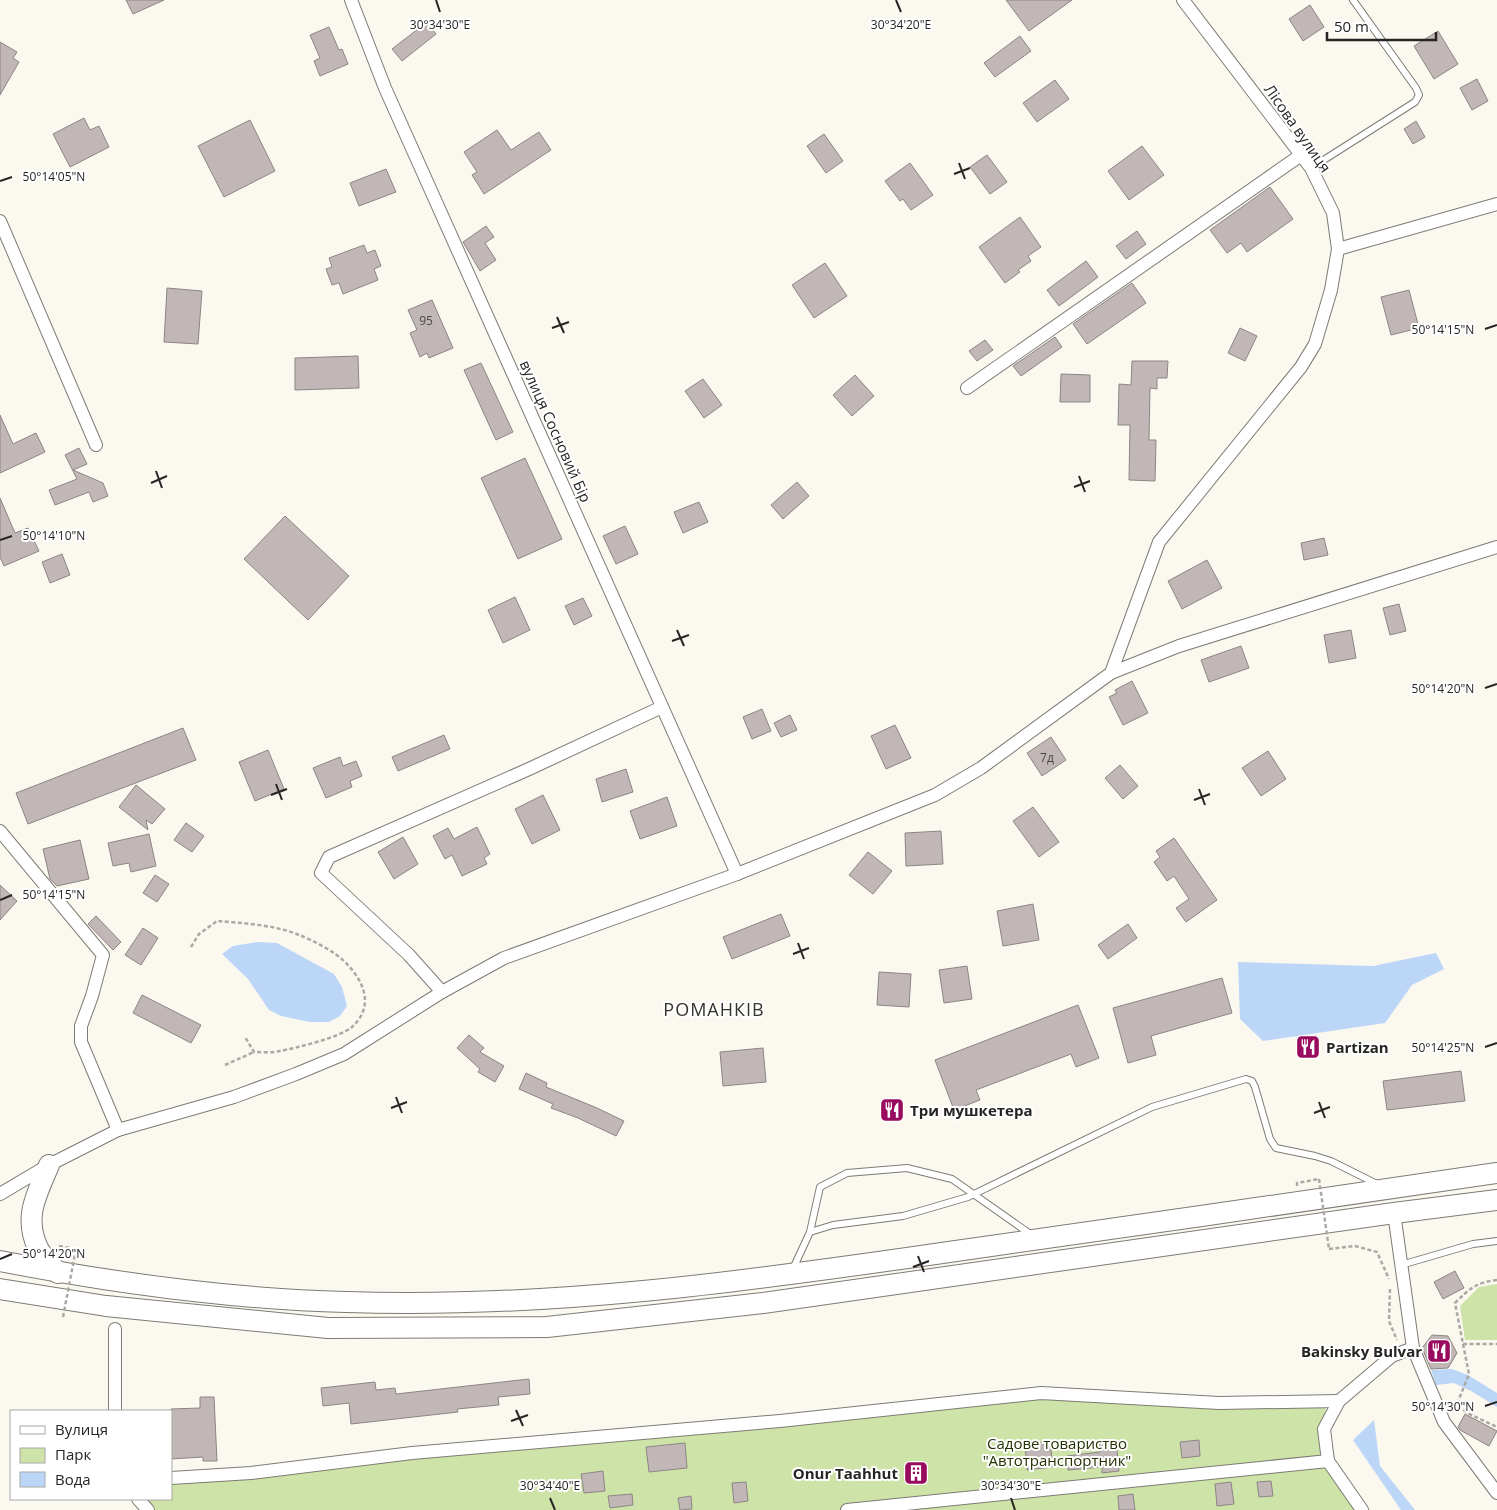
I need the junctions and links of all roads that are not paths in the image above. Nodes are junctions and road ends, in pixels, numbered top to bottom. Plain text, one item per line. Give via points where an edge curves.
1 (351, 0) edge
2 (1183, 0) edge
3 (1353, 0) edge
4 (1301, 155) junction
5 (1311, 168) junction
6 (1497, 204) edge
7 (0, 221) edge
8 (1338, 249) junction
9 (967, 388) dead end
10 (96, 445) dead end
11 (1497, 548) edge
12 (1111, 673) junction
13 (662, 708) junction
14 (0, 831) edge
15 (737, 874) junction
16 (442, 992) junction
17 (118, 1130) junction
18 (49, 1165) junction
19 (1497, 1173) edge
20 (1387, 1189) junction
21 (2, 1190) edge
22 (974, 1194) junction
23 (1497, 1200) edge
24 (1394, 1213) junction
25 (810, 1232) junction
26 (1039, 1240) junction
27 (1497, 1241) edge
28 (0, 1261) edge
29 (1401, 1265) junction
30 (58, 1273) junction
31 (791, 1275) junction
32 (0, 1289) edge
33 (115, 1328) dead end
34 (1407, 1350) junction
35 (1339, 1401) junction
36 (115, 1410) edge
37 (1328, 1461) junction
38 (172, 1478) edge
39 (1497, 1493) edge
40 (139, 1500) edge
41 (148, 1510) edge
42 (847, 1510) edge
43 (1362, 1510) edge

1 - 13 street, вулиця Сосновий Бір via 385,88
2 - 4 street, Лісова вулиця
3 - 5 lane via 1419,96 1415,102
4 - 5 street, Лісова вулиця
4 - 9 street
5 - 8 street, Лісова вулиця via 1333,214
6 - 8 street
7 - 10 street
8 - 12 street, Лісова вулиця via 1331,290 1315,344 1300,368 1159,542
11 - 12 street via 1179,646
12 - 15 street via 981,768 935,795
13 - 15 street, вулиця Сосновий Бір
13 - 16 street via 329,857 321,873 409,955
14 - 17 street via 102,955 81,1026 81,1042
15 - 16 street via 504,958
16 - 17 street via 344,1054 234,1097
17 - 18 street
18 - 21 street
18 - 30 main road via 31,1209 31,1228 38,1250
19 - 20 main road
20 - 22 lane via 1331,1161 1276,1148 1270,1139 1255,1086 1246,1079 1152,1107
20 - 26 main road
22 - 25 lane via 903,1216 833,1224
22 - 25 lane via 952,1178 907,1168 847,1173 820,1187
22 - 26 lane
23 - 24 main road
24 - 29 street
24 - 32 main road via 762,1304 547,1327 328,1328 106,1306
25 - 31 lane
26 - 31 main road
27 - 29 lane via 1472,1244
28 - 30 main road
29 - 34 street
30 - 31 main road via 234,1296 444,1303 601,1296
33 - 36 street
34 - 35 street via 1392,1356
34 - 39 street via 1444,1422
35 - 37 street via 1324,1429
35 - 38 street via 1219,1403 1042,1393 780,1421 412,1453 251,1473
37 - 42 street
37 - 43 street
40 - 41 street

